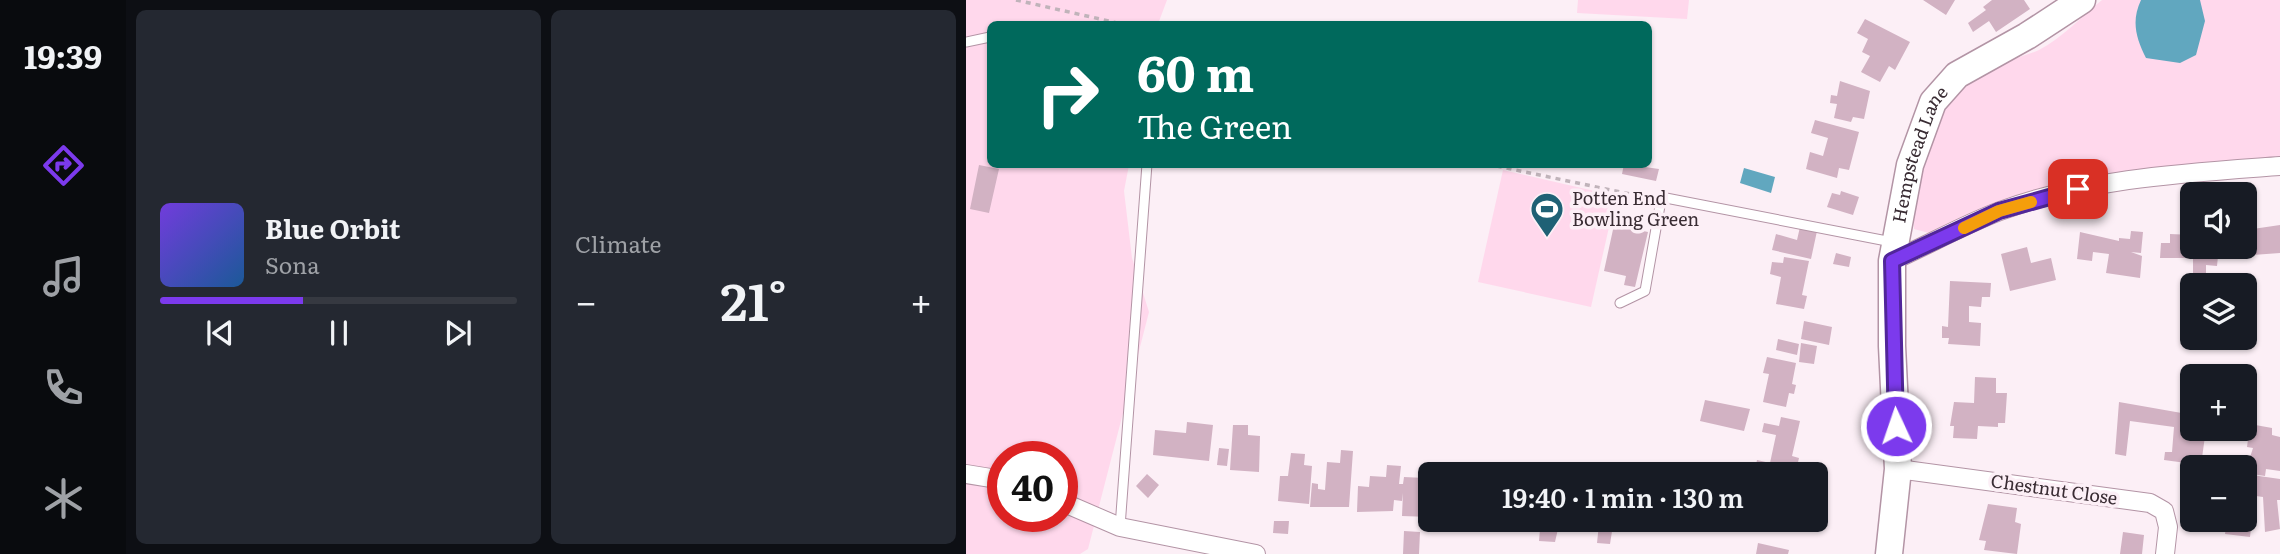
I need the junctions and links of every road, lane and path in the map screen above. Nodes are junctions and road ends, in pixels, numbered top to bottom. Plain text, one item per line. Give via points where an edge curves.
1 (1016, 0) edge
2 (2082, 0) edge
3 (1109, 21) edge
4 (987, 38) edge
5 (966, 42) edge
6 (2280, 166) edge
7 (1147, 168) edge
8 (1506, 168) edge
9 (1661, 200) junction
10 (1893, 252) junction
11 (1620, 303) dead end
12 (1899, 468) junction
13 (966, 474) edge
14 (987, 477) edge
15 (1078, 509) edge
16 (1120, 527) junction
17 (1255, 554) edge
18 (1889, 554) edge
19 (2165, 554) edge

1 - 3 path
2 - 10 street, Hempstead Lane via 1957,75 1933,102 1910,165
4 - 5 lane
6 - 10 street via 2104,183 1999,211
7 - 16 lane
8 - 9 path
9 - 10 lane
9 - 11 lane via 1645,291
10 - 12 street, Hempstead Lane via 1892,346
12 - 18 street, Hempstead Lane
12 - 19 street, Chestnut Close via 2150,503 2164,511 2168,527
13 - 14 street
15 - 16 street
16 - 17 street

